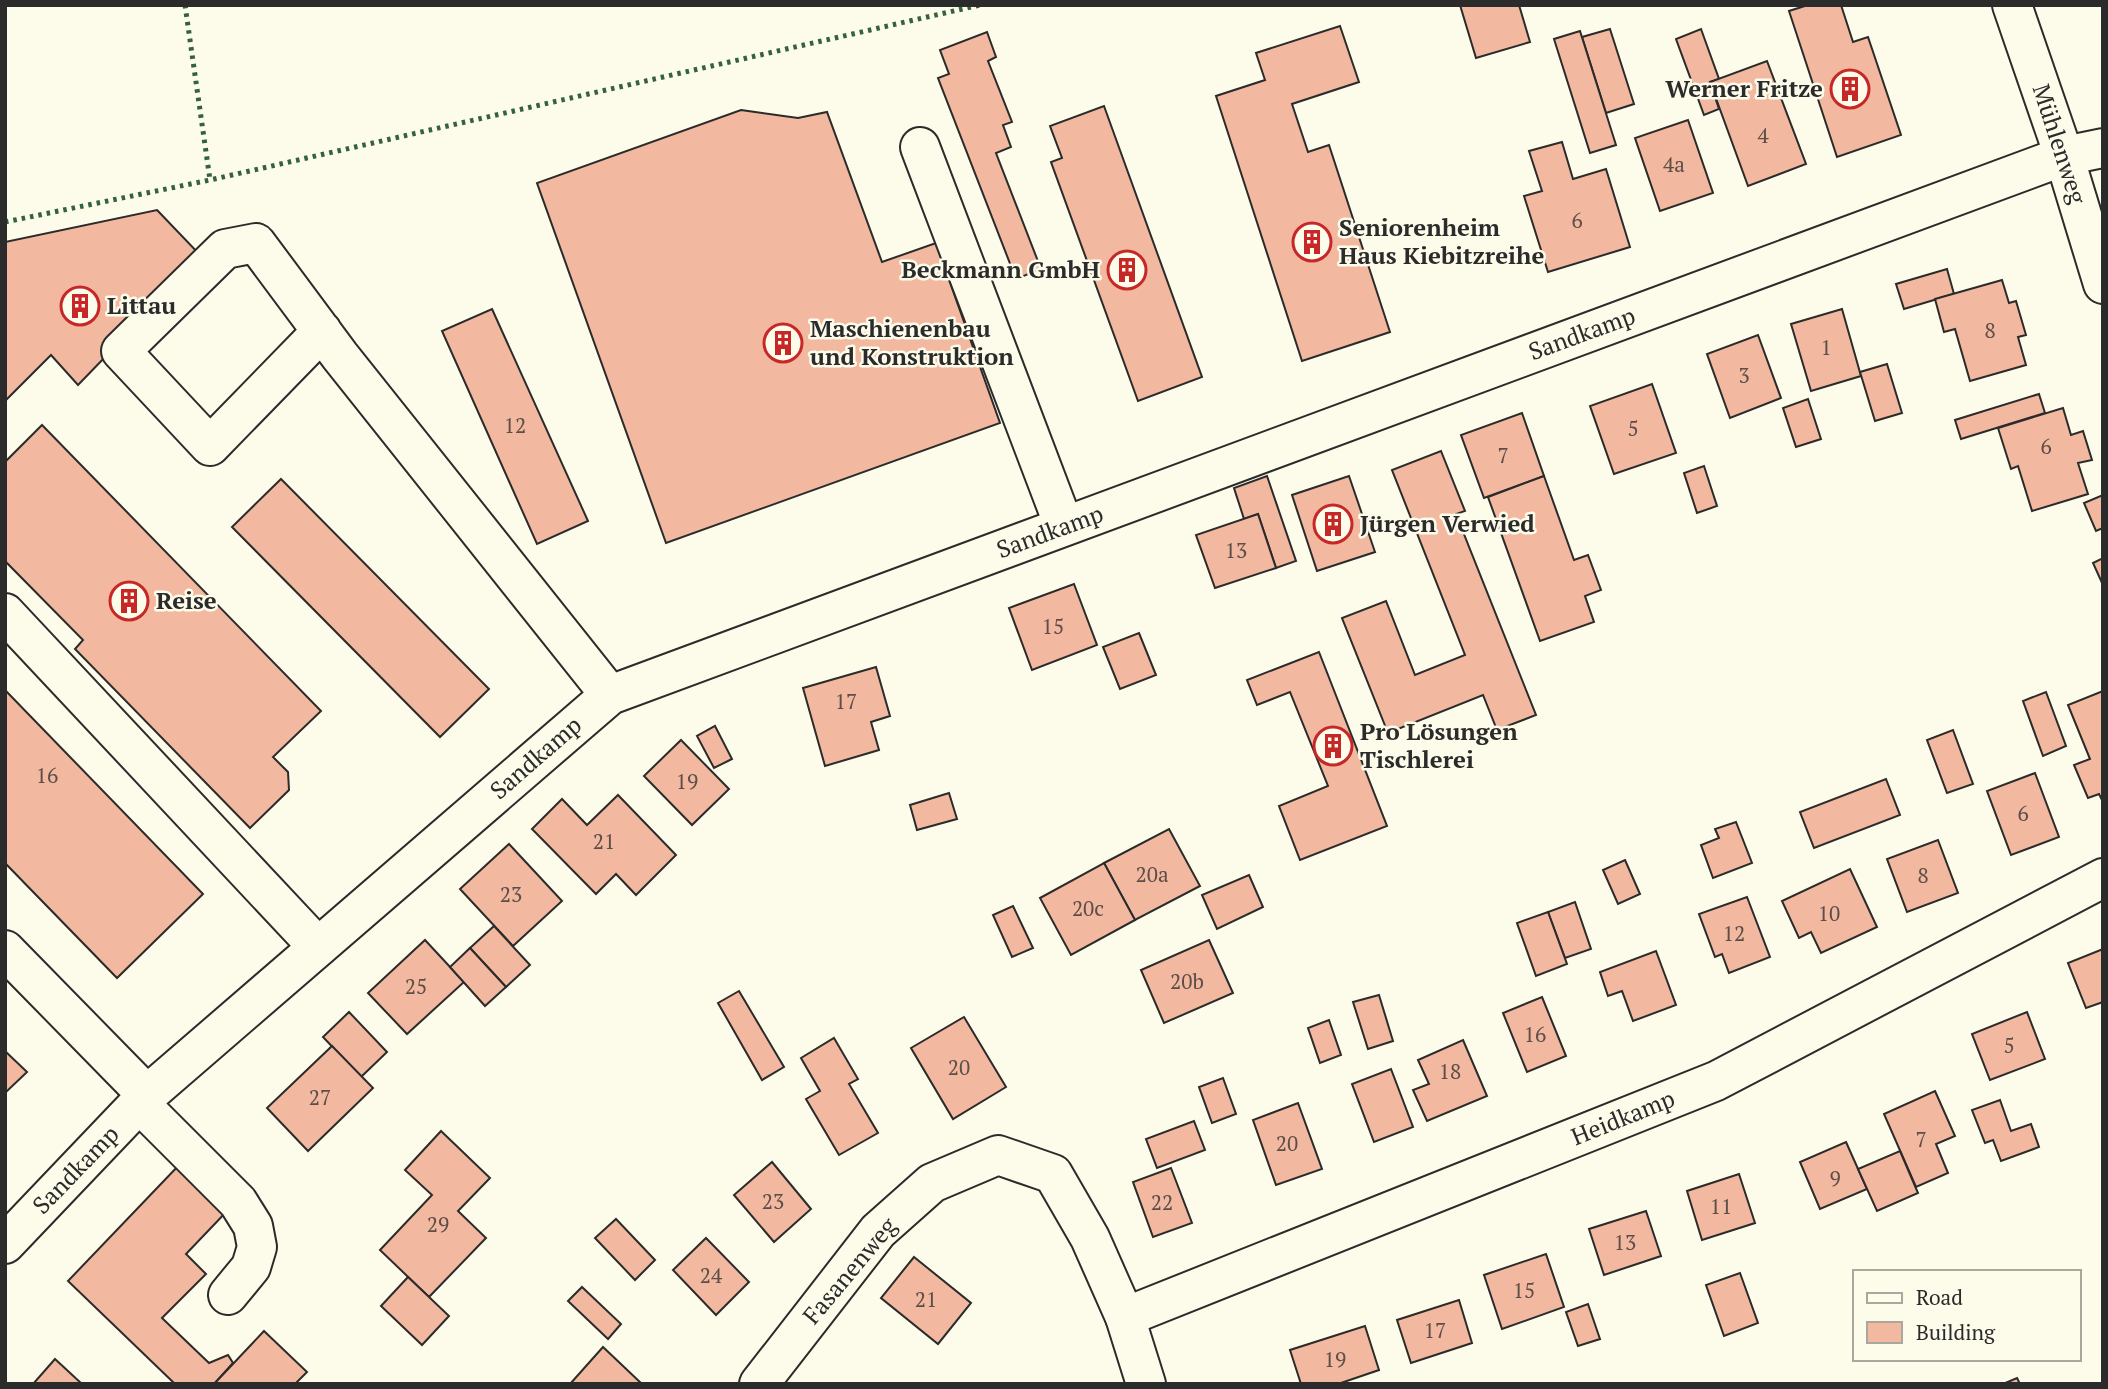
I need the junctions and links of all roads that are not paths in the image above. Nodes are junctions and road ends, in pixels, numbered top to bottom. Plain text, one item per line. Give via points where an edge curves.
1 (2012, 5) edge
2 (920, 147) dead end
3 (2103, 149) edge
4 (2064, 156) junction
5 (2103, 284) edge
6 (322, 331) junction
7 (1065, 526) junction
8 (5, 613) edge
9 (610, 695) junction
10 (2103, 878) edge
11 (318, 947) junction
12 (5, 950) edge
13 (143, 1099) junction
14 (5, 1244) edge
15 (228, 1295) dead end
16 (1125, 1317) junction
17 (759, 1384) edge
18 (1146, 1384) edge

1 - 4 street, Mühlenweg
2 - 7 street
3 - 4 street, Sandkamp
4 - 5 street, Mühlenweg
4 - 7 street, Sandkamp
6 - 6 street via 256,243 225,249 121,351 210,446
6 - 9 street
7 - 9 street, Sandkamp
8 - 11 street
9 - 11 street, Sandkamp
10 - 16 street, Heidkamp via 1716,1081
11 - 13 street, Sandkamp
12 - 13 street
13 - 14 street, Sandkamp
13 - 15 street via 238,1202 253,1226 257,1247 251,1267
16 - 17 street, Fasanenweg via 1090,1238 1053,1174 998,1156 932,1183 878,1231
16 - 18 street, Fasanenweg

